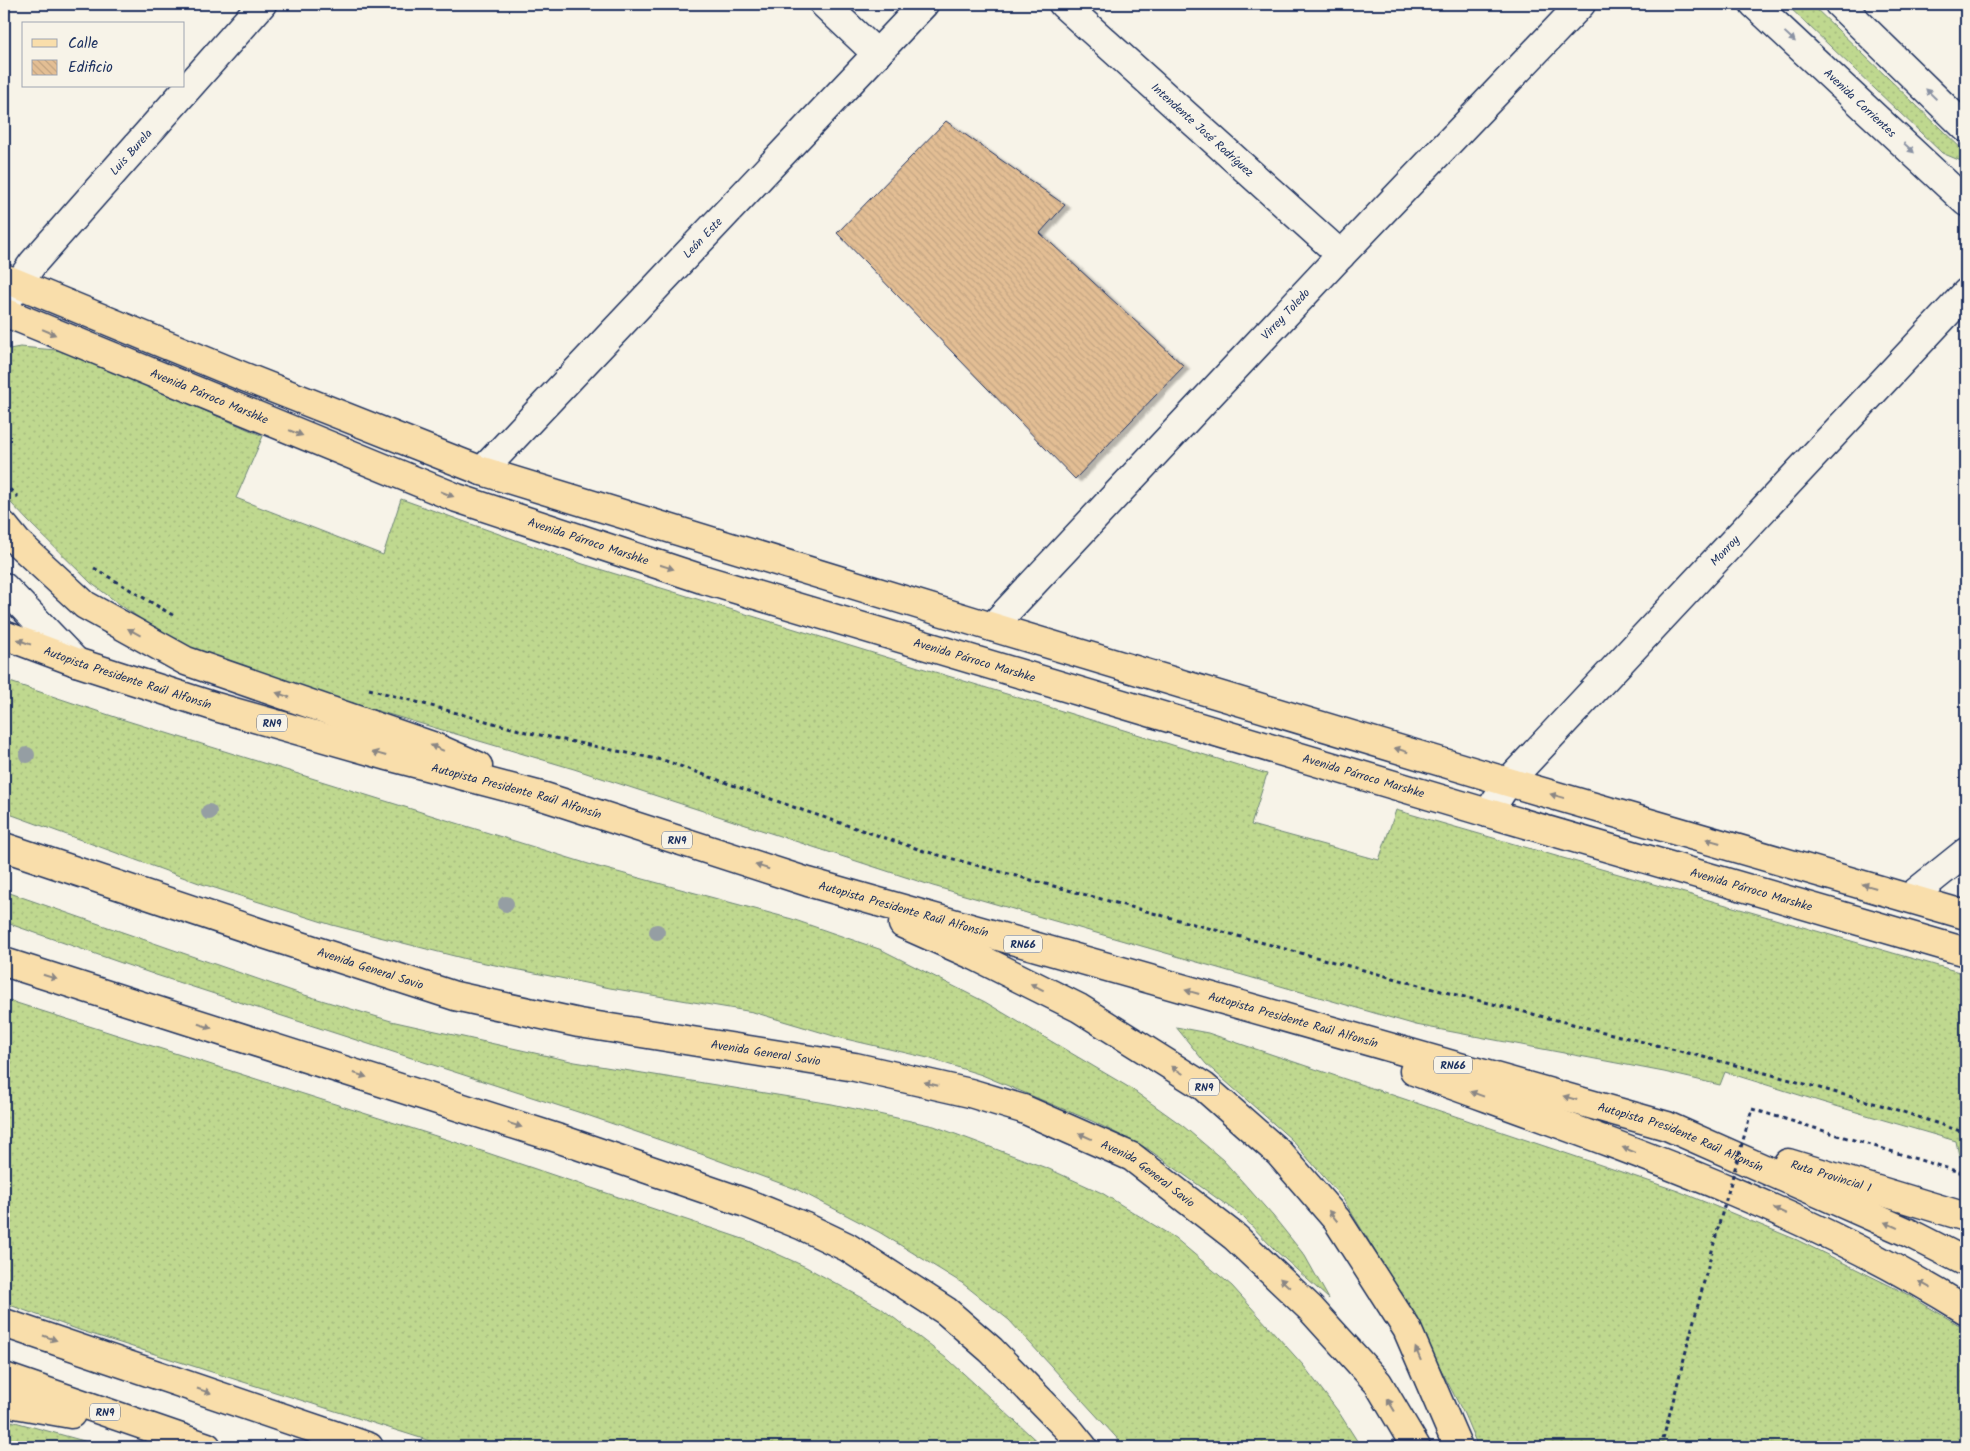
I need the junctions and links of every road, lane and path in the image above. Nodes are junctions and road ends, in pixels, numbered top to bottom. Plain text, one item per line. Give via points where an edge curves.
1 (262, 4) edge
2 (824, 4) edge
3 (924, 4) edge
4 (1063, 4) edge
5 (1581, 4) edge
6 (1754, 4) edge
7 (1839, 4) edge
8 (877, 54) junction
9 (1966, 128) edge
10 (1966, 202) edge
11 (1341, 255) junction
12 (9, 289) edge
13 (1966, 293) edge
14 (4, 312) edge
15 (482, 471) junction
16 (4, 484) edge
17 (24, 504) dead end
18 (4, 526) edge
19 (88, 564) dead end
20 (4, 587) edge
21 (178, 618) dead end
22 (992, 627) junction
23 (4, 635) edge
24 (76, 662) junction
25 (360, 686) dead end
26 (1508, 782) junction
27 (545, 797) junction
28 (1488, 813) junction
29 (4, 847) edge
30 (1966, 852) edge
31 (808, 882) junction
32 (1910, 897) junction
33 (1966, 915) edge
34 (1966, 952) edge
35 (4, 962) edge
36 (1238, 1005) junction
37 (1667, 1126) junction
38 (1966, 1133) edge
39 (1966, 1174) edge
40 (1966, 1217) edge
41 (1966, 1262) edge
42 (1966, 1310) edge
43 (4, 1323) edge
44 (4, 1377) edge
45 (4, 1402) edge
46 (154, 1429) junction
47 (207, 1447) edge
48 (369, 1447) edge
49 (1083, 1447) edge
50 (1416, 1447) edge
51 (1458, 1447) edge
52 (1661, 1447) edge

1 - 12 street, Luis Burela
2 - 8 street
3 - 8 street, León Este
4 - 11 street, Intendente José Rodríguez
5 - 11 street, Virrey Toledo
6 -> 10 street, Avenida Corrientes
9 -> 7 street
8 - 15 street, León Este
11 - 22 street, Virrey Toledo
12 - 15 main road
13 - 26 street, Monroy
14 -> 28 main road, Avenida Párroco Marshke via 457,498 702,579
15 - 22 main road
16 - 17 path
27 -> 18 main road via 432,746 186,661 85,605
19 - 21 path
20 - 24 street
26 -> 22 main road
24 -> 23 main road, Autopista Presidente Raúl Alfonsín / RN9
27 -> 24 main road, Autopista Presidente Raúl Alfonsín / RN9 via 235,712
25 - 38 path via 530,733 666,761 924,851 1441,991 1747,1068 1888,1107
26 - 28 street, Monroy
32 -> 26 main road
31 -> 27 main road, Autopista Presidente Raúl Alfonsín / RN9
28 - 34 main road, Avenida Párroco Marshke
50 -> 29 main road, Avenida General Savio via 1378,1383 1310,1308 1235,1237 1132,1157 1023,1109 970,1093 855,1067 579,1023 455,996
30 - 32 street
36 -> 31 main road, Autopista Presidente Raúl Alfonsín / RN66
51 -> 31 main road, RN9 via 1407,1329 1337,1220 1280,1153 1203,1086 1079,1008 975,956
32 - 33 main road
35 -> 49 main road via 623,1160 746,1202 803,1226 847,1247 946,1311 991,1350
37 -> 36 main road, Autopista Presidente Raúl Alfonsín / RN66
42 -> 36 main road via 1876,1258 1755,1200 1594,1136
37 - 40 main road, Ruta Provincial 1
41 -> 37 main road, Autopista Presidente Raúl Alfonsín / RN66 via 1882,1221
39 - 52 path, bridge via 1752,1109
43 -> 48 main road
44 - 46 main road, RN9
45 - 46 main road
46 - 47 main road, RN9

